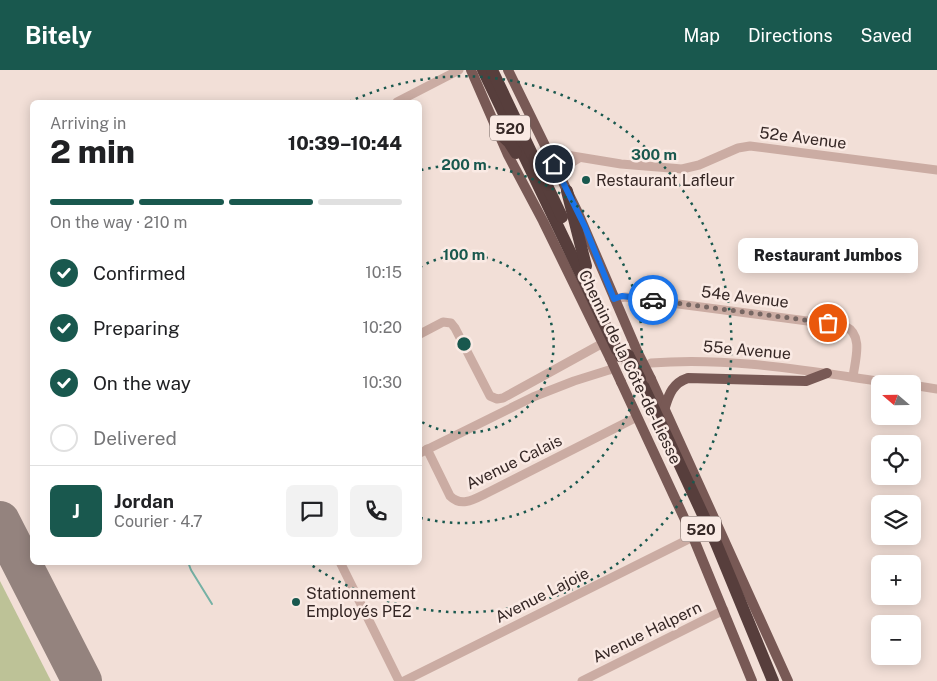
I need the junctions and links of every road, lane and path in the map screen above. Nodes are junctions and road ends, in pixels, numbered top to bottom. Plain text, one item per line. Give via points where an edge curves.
1 (458, 70) edge
2 (471, 70) edge
3 (482, 70) edge
4 (492, 70) edge
5 (508, 70) edge
6 (400, 100) edge
7 (497, 131) junction
8 (548, 152) junction
9 (579, 158) junction
10 (937, 170) edge
11 (560, 177) junction
12 (538, 185) junction
13 (567, 191) junction
14 (586, 266) junction
15 (614, 299) junction
16 (422, 333) edge
17 (603, 343) junction
18 (624, 356) junction
19 (651, 363) dead end
20 (609, 370) tunnel mouth
21 (827, 373) junction
22 (852, 377) junction
23 (636, 380) junction
24 (871, 380) edge
25 (921, 386) edge
26 (937, 388) edge
27 (664, 407) junction
28 (637, 417) junction
29 (424, 451) edge
30 (693, 537) junction
31 (342, 565) edge
32 (724, 610) junction
33 (762, 651) junction
34 (400, 681) edge
35 (404, 681) edge
36 (582, 681) edge
37 (752, 681) edge
38 (764, 681) edge
39 (773, 681) edge
40 (778, 681) edge
41 (788, 681) edge

1 - 6 street
2 - 7 main road, Chemin de la Côte-de-Liesse
3 - 12 highway, 520
4 - 14 highway, 520
5 - 8 main road, Chemin de la Côte-de-Liesse
7 - 12 highway via 509,142
7 - 17 main road, Chemin de la Côte-de-Liesse
8 - 9 street, 52e Avenue
8 - 11 main road, Chemin de la Côte-de-Liesse
9 - 10 street, 52e Avenue via 682,170 750,146
9 - 11 street via 568,164
11 - 13 main road, Chemin de la Côte-de-Liesse
12 - 18 highway, 520
13 - 14 highway
13 - 15 main road, Chemin de la Côte-de-Liesse
14 - 18 highway, 520
15 - 18 main road, Chemin de la Côte-de-Liesse
15 - 22 street, 54e Avenue via 625,297 845,326 853,331 856,340
16 - 17 street via 443,322 451,323 490,396 497,400
17 - 18 main road, Chemin de la Côte-de-Liesse
18 - 23 highway, 520, bridge
18 - 23 main road, Chemin de la Côte-de-Liesse, bridge
19 - 21 street, 55e Avenue via 692,360
20 - 29 street via 546,391
21 - 22 street, 55e Avenue
21 - 27 main road via 806,381 688,378 674,386
22 - 24 street, 55e Avenue
23 - 27 main road, Chemin de la Côte-de-Liesse
23 - 28 main road, Chemin de la Côte-de-Liesse
23 - 33 highway, 520 via 716,543
23 - 38 highway, 520
25 - 26 street
27 - 41 main road, Chemin de la Côte-de-Liesse
28 - 29 street, Avenue Calais via 464,503 450,496
28 - 30 main road, Chemin de la Côte-de-Liesse
30 - 32 main road, Chemin de la Côte-de-Liesse
30 - 35 street, Avenue Lajoie
31 - 34 street
32 - 36 street, Avenue Halpern
32 - 37 main road, Chemin de la Côte-de-Liesse
33 - 39 highway, 520
33 - 40 highway

